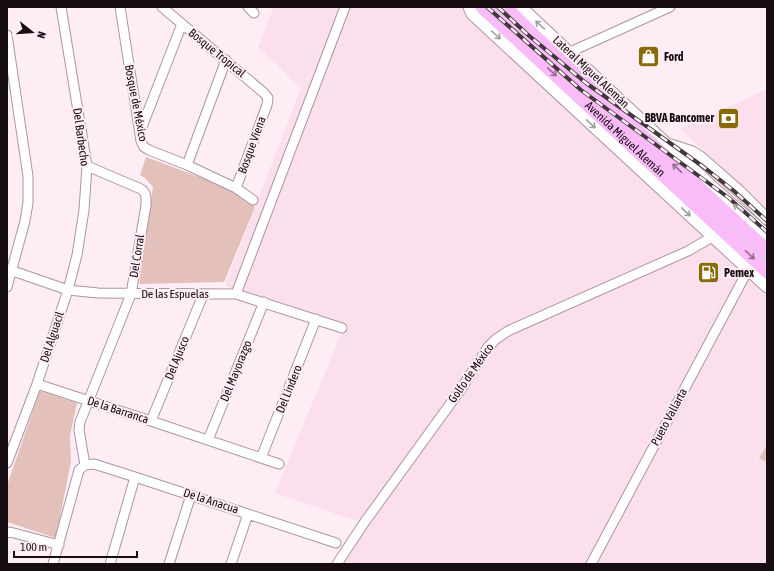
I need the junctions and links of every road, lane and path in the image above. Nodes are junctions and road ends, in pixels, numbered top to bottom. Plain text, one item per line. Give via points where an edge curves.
1 (61, 7) edge
2 (120, 7) edge
3 (162, 7) edge
4 (345, 7) edge
5 (469, 7) edge
6 (483, 7) edge
7 (505, 7) edge
8 (521, 7) edge
9 (670, 7) edge
10 (182, 24) junction
11 (7, 35) edge
12 (570, 52) junction
13 (226, 60) junction
14 (268, 102) joint
15 (140, 133) junction
16 (634, 137) junction
17 (667, 143) junction
18 (187, 165) junction
19 (87, 166) junction
20 (236, 188) junction
21 (253, 200) dead end
22 (767, 220) edge
23 (767, 235) edge
24 (712, 237) junction
25 (767, 251) edge
26 (10, 270) edge
27 (748, 270) junction
28 (767, 271) edge
29 (7, 287) edge
30 (767, 287) edge
31 (68, 290) junction
32 (131, 294) junction
33 (236, 294) junction
34 (203, 295) junction
35 (264, 302) junction
36 (316, 319) junction
37 (342, 328) dead end
38 (37, 384) junction
39 (89, 401) junction
40 (151, 421) junction
41 (208, 440) junction
42 (261, 458) junction
43 (7, 463) edge
44 (279, 464) dead end
45 (85, 465) junction
46 (135, 477) junction
47 (191, 495) junction
48 (248, 514) junction
49 (7, 533) edge
50 (336, 542) dead end
51 (59, 545) junction
52 (53, 564) edge
53 (110, 564) edge
54 (169, 564) edge
55 (231, 564) edge
56 (337, 564) edge
57 (591, 564) edge

1 - 19 street, Del Barbecho
2 - 15 street, Bosque de México
3 - 10 street, Bosque Tropical
4 - 33 street
5 -> 24 street via 472,14
6 -> 16 highway, Avenida Miguel Alemán
7 - 16 highway, Avenida Miguel Alemán
12 -> 8 street, Lateral Miguel Alemán
9 - 12 street
10 - 13 street, Bosque Tropical
10 - 15 street
11 - 26 street via 28,176 25,221
12 - 17 street, Lateral Miguel Alemán
13 - 14 street, Bosque Tropical via 264,93
13 - 18 street
14 - 20 street, Bosque Viena
15 - 18 street, Bosque de México via 144,147
25 -> 16 highway, Avenida Miguel Alemán
16 -> 28 highway, Avenida Miguel Alemán
17 - 22 street via 700,158 740,192
23 -> 17 street, Lateral Miguel Alemán
18 - 20 street, Bosque de México
19 - 31 street, Del Barbecho via 83,218
19 - 32 street, Del Corral via 145,191 146,205
20 - 21 street, Bosque de México
24 - 27 street
24 - 56 street, Golfo de México via 688,251 508,331 496,339
26 - 29 street
26 - 31 street, De las Espuelas
27 - 30 street
27 - 57 street, Pueto Vallarta
31 - 32 street, De las Espuelas
31 - 38 street, Del Alguacil
32 - 34 street, De las Espuelas
32 - 39 street, Del Corral
33 - 34 street, De las Espuelas
33 - 35 street, De las Espuelas
34 - 40 street, Del Ajusco
35 - 36 street, De las Espuelas
35 - 41 street, Del Mayorazgo
36 - 37 street, De las Espuelas
36 - 42 street, Del Lindero
38 - 39 street, De la Barranca
38 - 43 street
39 - 40 street, De la Barranca
39 - 45 street, Del Corral via 79,430
40 - 41 street, De la Barranca
41 - 42 street, De la Barranca
42 - 44 street, De la Barranca
45 - 46 street, De la Anacua via 94,464
45 - 51 street via 79,470
46 - 47 street, De la Anacua
46 - 53 street
47 - 48 street, De la Anacua
47 - 54 street
48 - 50 street, De la Anacua
48 - 55 street
49 - 51 street
51 - 52 street

